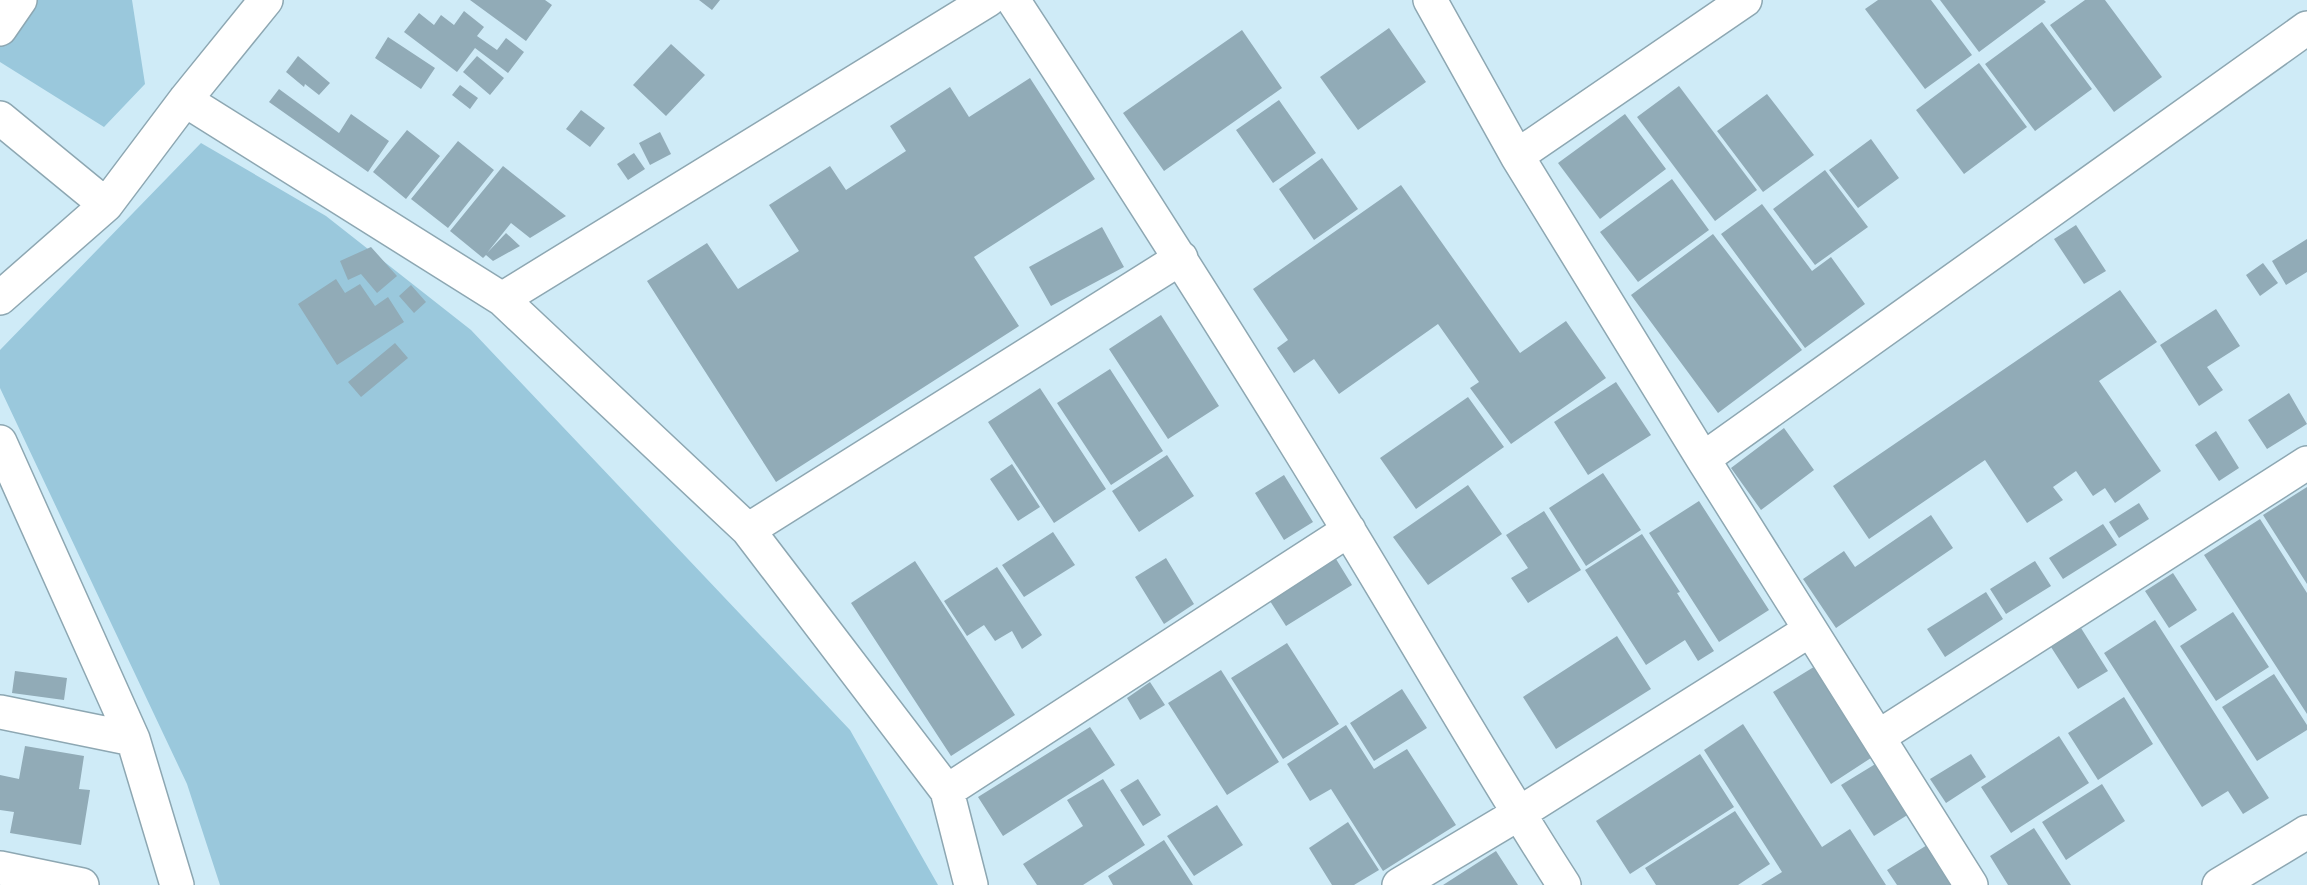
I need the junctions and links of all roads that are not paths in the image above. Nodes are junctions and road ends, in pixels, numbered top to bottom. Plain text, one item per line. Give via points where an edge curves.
1 (20, 0) edge
2 (266, 0) edge
3 (988, 0) edge
4 (1013, 0) edge
5 (1430, 0) edge
6 (1745, 0) edge
7 (2307, 28) edge
8 (0, 29) edge
9 (185, 100) junction
10 (0, 118) edge
11 (1517, 156) junction
12 (106, 205) junction
13 (1181, 258) junction
14 (0, 298) edge
15 (502, 299) junction
16 (0, 442) edge
17 (1702, 459) junction
18 (2307, 463) edge
19 (748, 530) junction
20 (1349, 531) junction
21 (1810, 630) junction
22 (0, 712) edge
23 (1878, 737) junction
24 (133, 739) junction
25 (946, 791) junction
26 (1518, 814) junction
27 (2307, 832) edge
28 (0, 868) edge
29 (82, 885) edge
30 (177, 885) edge
31 (971, 885) edge
32 (1399, 885) edge
33 (1564, 885) edge
34 (1971, 885) edge
35 (2219, 885) edge

1 - 8 street
2 - 9 street
3 - 15 street
4 - 13 street
5 - 11 street
6 - 11 street
7 - 17 street
9 - 12 street
9 - 15 street
10 - 12 street
11 - 17 street
12 - 14 street
13 - 19 street
13 - 20 street
15 - 19 street
16 - 24 street
17 - 21 street
18 - 23 street
19 - 25 street
20 - 25 street
20 - 26 street
21 - 23 street
21 - 26 street
22 - 24 street
23 - 34 street
24 - 30 street
25 - 31 street
26 - 32 street
26 - 33 street
27 - 35 street
28 - 29 street

